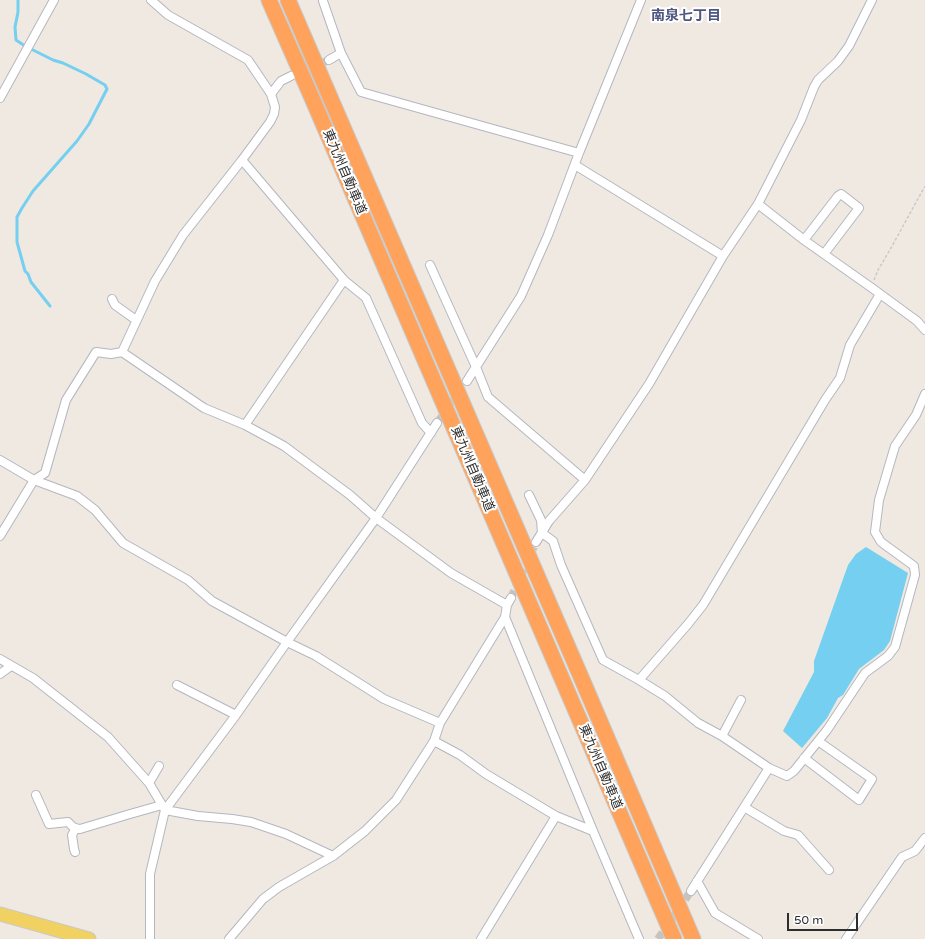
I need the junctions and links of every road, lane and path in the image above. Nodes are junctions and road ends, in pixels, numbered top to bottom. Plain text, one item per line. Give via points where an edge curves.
1 (54, 0) edge
2 (151, 0) edge
3 (269, 0) edge
4 (288, 0) edge
5 (323, 0) edge
6 (641, 0) edge
7 (872, 0) edge
8 (341, 53) junction
9 (329, 60) tunnel mouth
10 (291, 76) tunnel mouth
11 (271, 94) junction
12 (0, 98) edge
13 (579, 154) junction
14 (242, 160) junction
15 (575, 165) junction
16 (925, 186) edge
17 (758, 204) junction
18 (804, 240) junction
19 (824, 254) junction
20 (724, 256) junction
21 (430, 265) dead end
22 (344, 280) junction
23 (872, 288) junction
24 (880, 294) junction
25 (112, 300) dead end
26 (136, 320) junction
27 (925, 330) edge
28 (122, 352) junction
29 (476, 366) junction
30 (467, 381) tunnel mouth
31 (925, 394) edge
32 (437, 423) tunnel mouth
33 (245, 425) junction
34 (431, 433) junction
35 (0, 460) edge
36 (34, 480) junction
37 (585, 480) junction
38 (529, 495) dead end
39 (376, 518) junction
40 (542, 533) junction
41 (0, 536) edge
42 (536, 542) tunnel mouth
43 (504, 617) junction
44 (287, 642) junction
45 (0, 659) edge
46 (12, 666) junction
47 (0, 674) edge
48 (639, 680) junction
49 (177, 684) dead end
50 (741, 700) dead end
51 (236, 715) junction
52 (440, 723) junction
53 (722, 736) junction
54 (434, 741) junction
55 (818, 741) junction
56 (804, 758) junction
57 (159, 766) dead end
58 (769, 768) junction
59 (149, 783) junction
60 (36, 796) dead end
61 (744, 807) junction
62 (163, 808) junction
63 (556, 816) junction
64 (76, 828) junction
65 (592, 831) junction
66 (925, 838) edge
67 (75, 852) dead end
68 (332, 856) junction
69 (829, 870) dead end
70 (697, 881) junction
71 (691, 891) tunnel mouth
72 (0, 914) edge
73 (89, 939) edge
74 (150, 939) edge
75 (229, 939) edge
76 (481, 939) edge
77 (639, 939) edge
78 (674, 939) edge
79 (693, 939) edge
80 (758, 939) edge
81 (846, 939) edge

1 - 12 street
2 - 11 street via 168,15 248,60
3 - 78 highway, 東九州自動車道
4 - 79 highway, 東九州自動車道
5 - 8 street
6 - 13 street
7 - 17 street via 849,46 814,87 801,120
8 - 9 street
8 - 13 street via 361,92
10 - 11 street via 281,81
11 - 14 street via 274,114
13 - 15 street
14 - 22 street
14 - 26 street via 183,235 155,281
15 - 20 street
15 - 29 street via 548,235 520,296
16 - 23 path via 878,270
17 - 18 street
17 - 20 street
18 - 19 street
18 - 19 street via 841,194 859,208
19 - 23 street
20 - 37 street via 649,384
21 - 29 street
22 - 33 street
22 - 34 street via 366,298 422,423
23 - 24 street
24 - 27 street via 917,321
24 - 48 street via 850,345 840,378 824,400 703,605
25 - 26 street via 115,306
26 - 28 street
28 - 33 street via 204,408
28 - 36 street via 96,352 66,400 44,473
29 - 30 street
29 - 37 street via 488,398
31 - 55 street via 916,415 894,446 879,500 875,532 881,542 914,566 915,575 896,647 865,673
32 - 34 street
33 - 39 street via 284,446
34 - 39 street
35 - 36 street
36 - 41 street
36 - 44 street via 77,496 95,510 123,543 188,580 212,601
37 - 40 street via 549,521
38 - 40 street via 541,520
39 - 43 street via 451,573 509,602
39 - 44 street
40 - 42 street
40 - 48 street via 553,542 603,660
43 - 52 street
43 - 65 street
44 - 51 street
44 - 52 street via 316,656 384,699
45 - 46 street
46 - 47 street
46 - 59 street via 33,678 108,737
48 - 53 street via 698,723
49 - 51 street
50 - 53 street
51 - 62 street
52 - 54 street
53 - 58 street
54 - 63 street via 460,754 486,774
54 - 68 street via 396,800 365,831
55 - 56 street
55 - 56 street via 872,779 859,800
56 - 58 street via 787,776
57 - 59 street
58 - 61 street
59 - 62 street
60 - 64 street via 49,824 68,822
61 - 69 street via 784,830 798,835
61 - 70 street
62 - 64 street
62 - 68 street via 198,816 251,822 286,834
62 - 74 street via 150,874
63 - 65 street
63 - 76 street
64 - 67 street via 72,835
65 - 77 street
66 - 81 street via 915,851 902,857
68 - 75 street via 279,887 263,900
70 - 71 street
70 - 80 street via 715,913
72 - 73 main road

